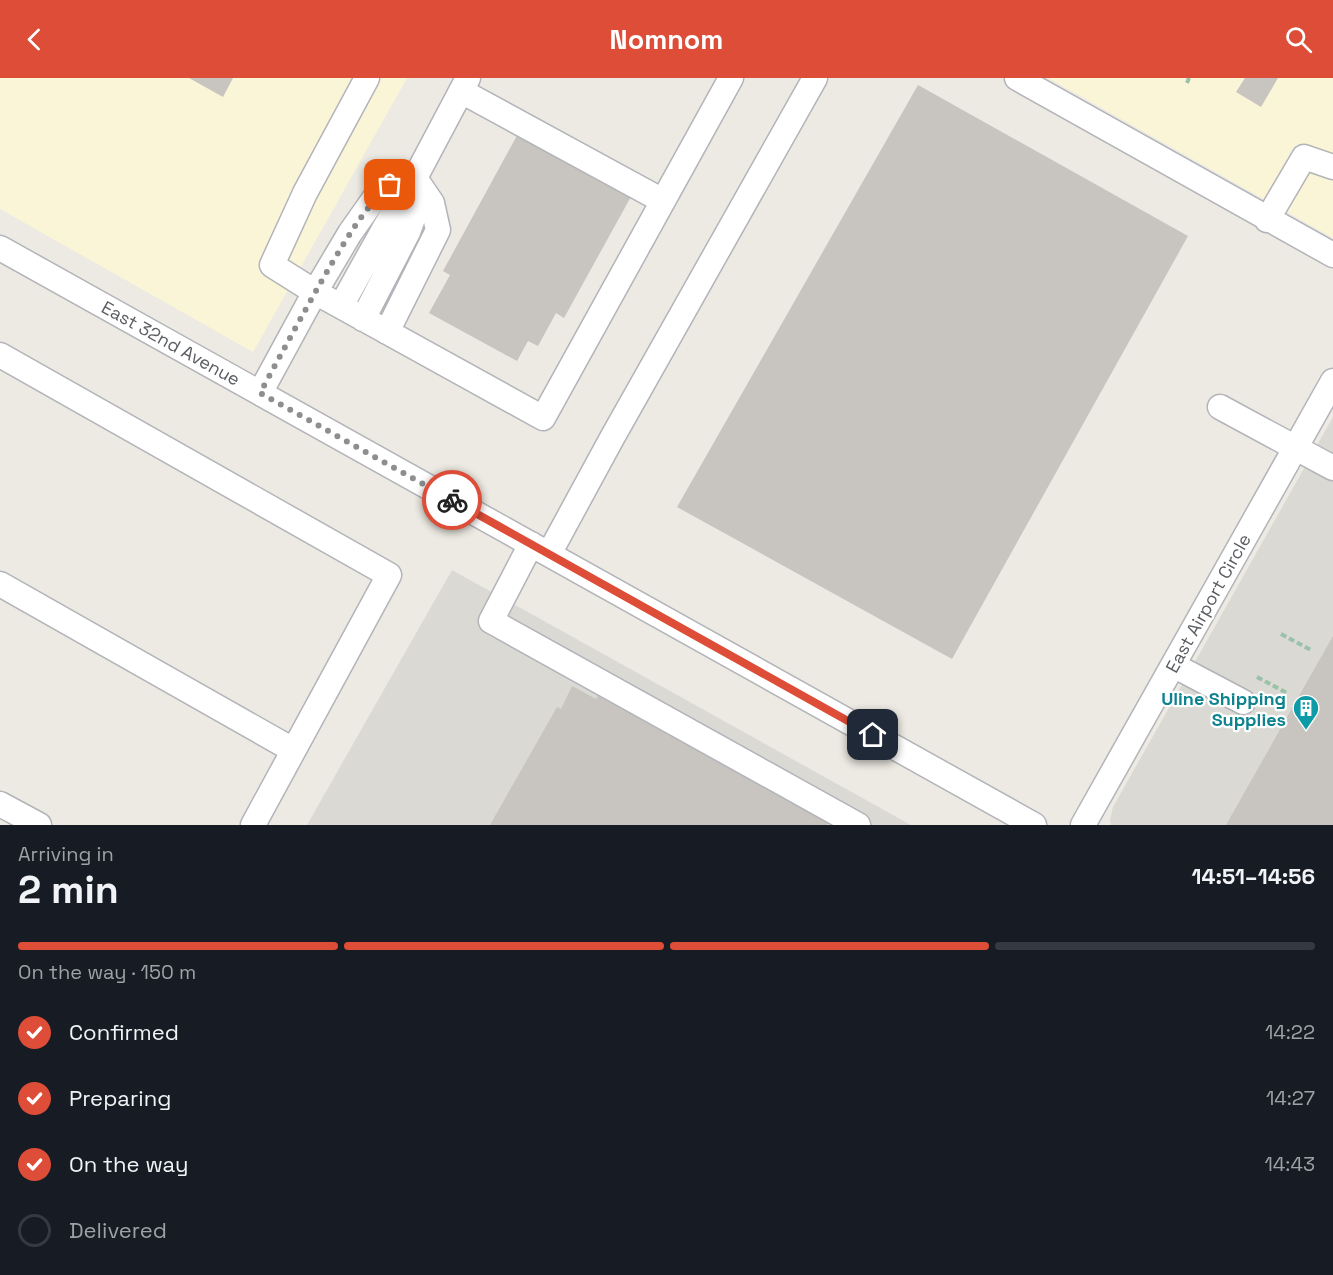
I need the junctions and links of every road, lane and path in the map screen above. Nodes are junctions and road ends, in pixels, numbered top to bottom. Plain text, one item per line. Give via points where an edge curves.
1 (367, 78) edge
2 (731, 78) edge
3 (1017, 78) edge
4 (808, 80) edge
5 (465, 84) edge
6 (1333, 167) edge
7 (416, 178) junction
8 (663, 201) junction
9 (1268, 220) junction
10 (0, 248) edge
11 (1333, 255) edge
12 (315, 292) junction
13 (341, 306) junction
14 (363, 319) junction
15 (387, 332) junction
16 (0, 355) edge
17 (1333, 381) edge
18 (260, 393) junction
19 (1220, 407) dead end
20 (1295, 447) junction
21 (1333, 468) edge
22 (540, 549) junction
23 (0, 584) edge
24 (1281, 634) dead end
25 (1311, 650) dead end
26 (1173, 664) junction
27 (1257, 677) dead end
28 (1287, 693) dead end
29 (1243, 702) dead end
30 (293, 750) junction
31 (0, 804) edge
32 (39, 825) edge
33 (253, 825) edge
34 (858, 825) edge
35 (1034, 825) edge
36 (1083, 825) edge

1 - 12 street via 304,193 272,265
2 - 8 street
3 - 9 street
4 - 22 street via 612,438
5 - 7 street
5 - 8 street
6 - 9 street via 1304,157
7 - 12 street via 390,185 374,199
7 - 13 street
7 - 14 street via 416,213
7 - 15 street via 432,203 438,230
8 - 15 street via 543,418
9 - 11 street
10 - 18 street, East 32nd Avenue
12 - 13 street
12 - 18 street
13 - 14 street
14 - 15 street
16 - 30 street via 389,575
17 - 20 street, East Airport Circle
18 - 22 street, East 32nd Avenue
19 - 20 street
20 - 21 street
20 - 26 street, East Airport Circle
22 - 34 street via 491,621
22 - 35 street, East 32nd Avenue
23 - 30 street
24 - 25 path
26 - 29 street
26 - 36 street, East Airport Circle
27 - 28 path
30 - 33 street
31 - 32 street

